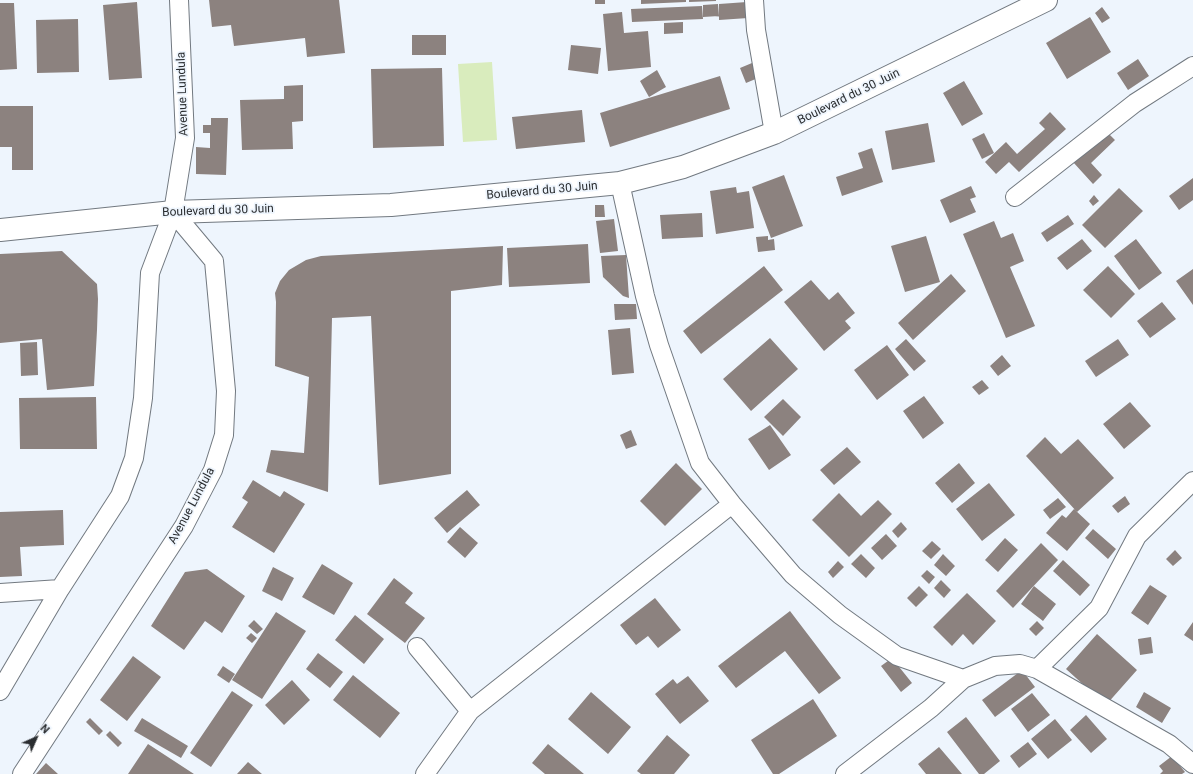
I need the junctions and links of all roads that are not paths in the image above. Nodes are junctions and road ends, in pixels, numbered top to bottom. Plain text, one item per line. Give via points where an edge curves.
1 (179, 0) edge
2 (754, 0) edge
3 (1046, 0) edge
4 (1193, 66) edge
5 (774, 133) junction
6 (620, 183) junction
7 (1016, 197) dead end
8 (173, 212) junction
9 (0, 230) edge
10 (1193, 481) edge
11 (732, 504) junction
12 (60, 589) junction
13 (0, 593) edge
14 (417, 647) dead end
15 (1037, 669) junction
16 (963, 679) junction
17 (0, 691) edge
18 (470, 711) junction
19 (1193, 764) edge
20 (22, 774) edge
21 (425, 774) edge
22 (845, 774) edge

1 - 8 street, Avenue Lundula via 185,138
2 - 5 street via 756,30
3 - 5 street, Boulevard du 30 Juin
4 - 7 street via 1135,103
5 - 6 street, Boulevard du 30 Juin via 683,167
6 - 8 street, Boulevard du 30 Juin via 391,205
6 - 11 street via 645,296 659,345 700,463
8 - 9 street, Boulevard du 30 Juin
8 - 12 street, Avenue Lundula via 150,273 143,398 134,458 120,496
8 - 20 street, Avenue Lundula via 214,261 226,391 224,435 213,470 184,526
10 - 15 street via 1138,536 1099,608
11 - 16 street via 793,575 840,615 897,656
11 - 18 street
12 - 13 street
12 - 17 street, Avenue Lundula
14 - 18 street
15 - 16 street via 1020,664 995,666
15 - 19 street via 1169,744
16 - 22 street
18 - 21 street

